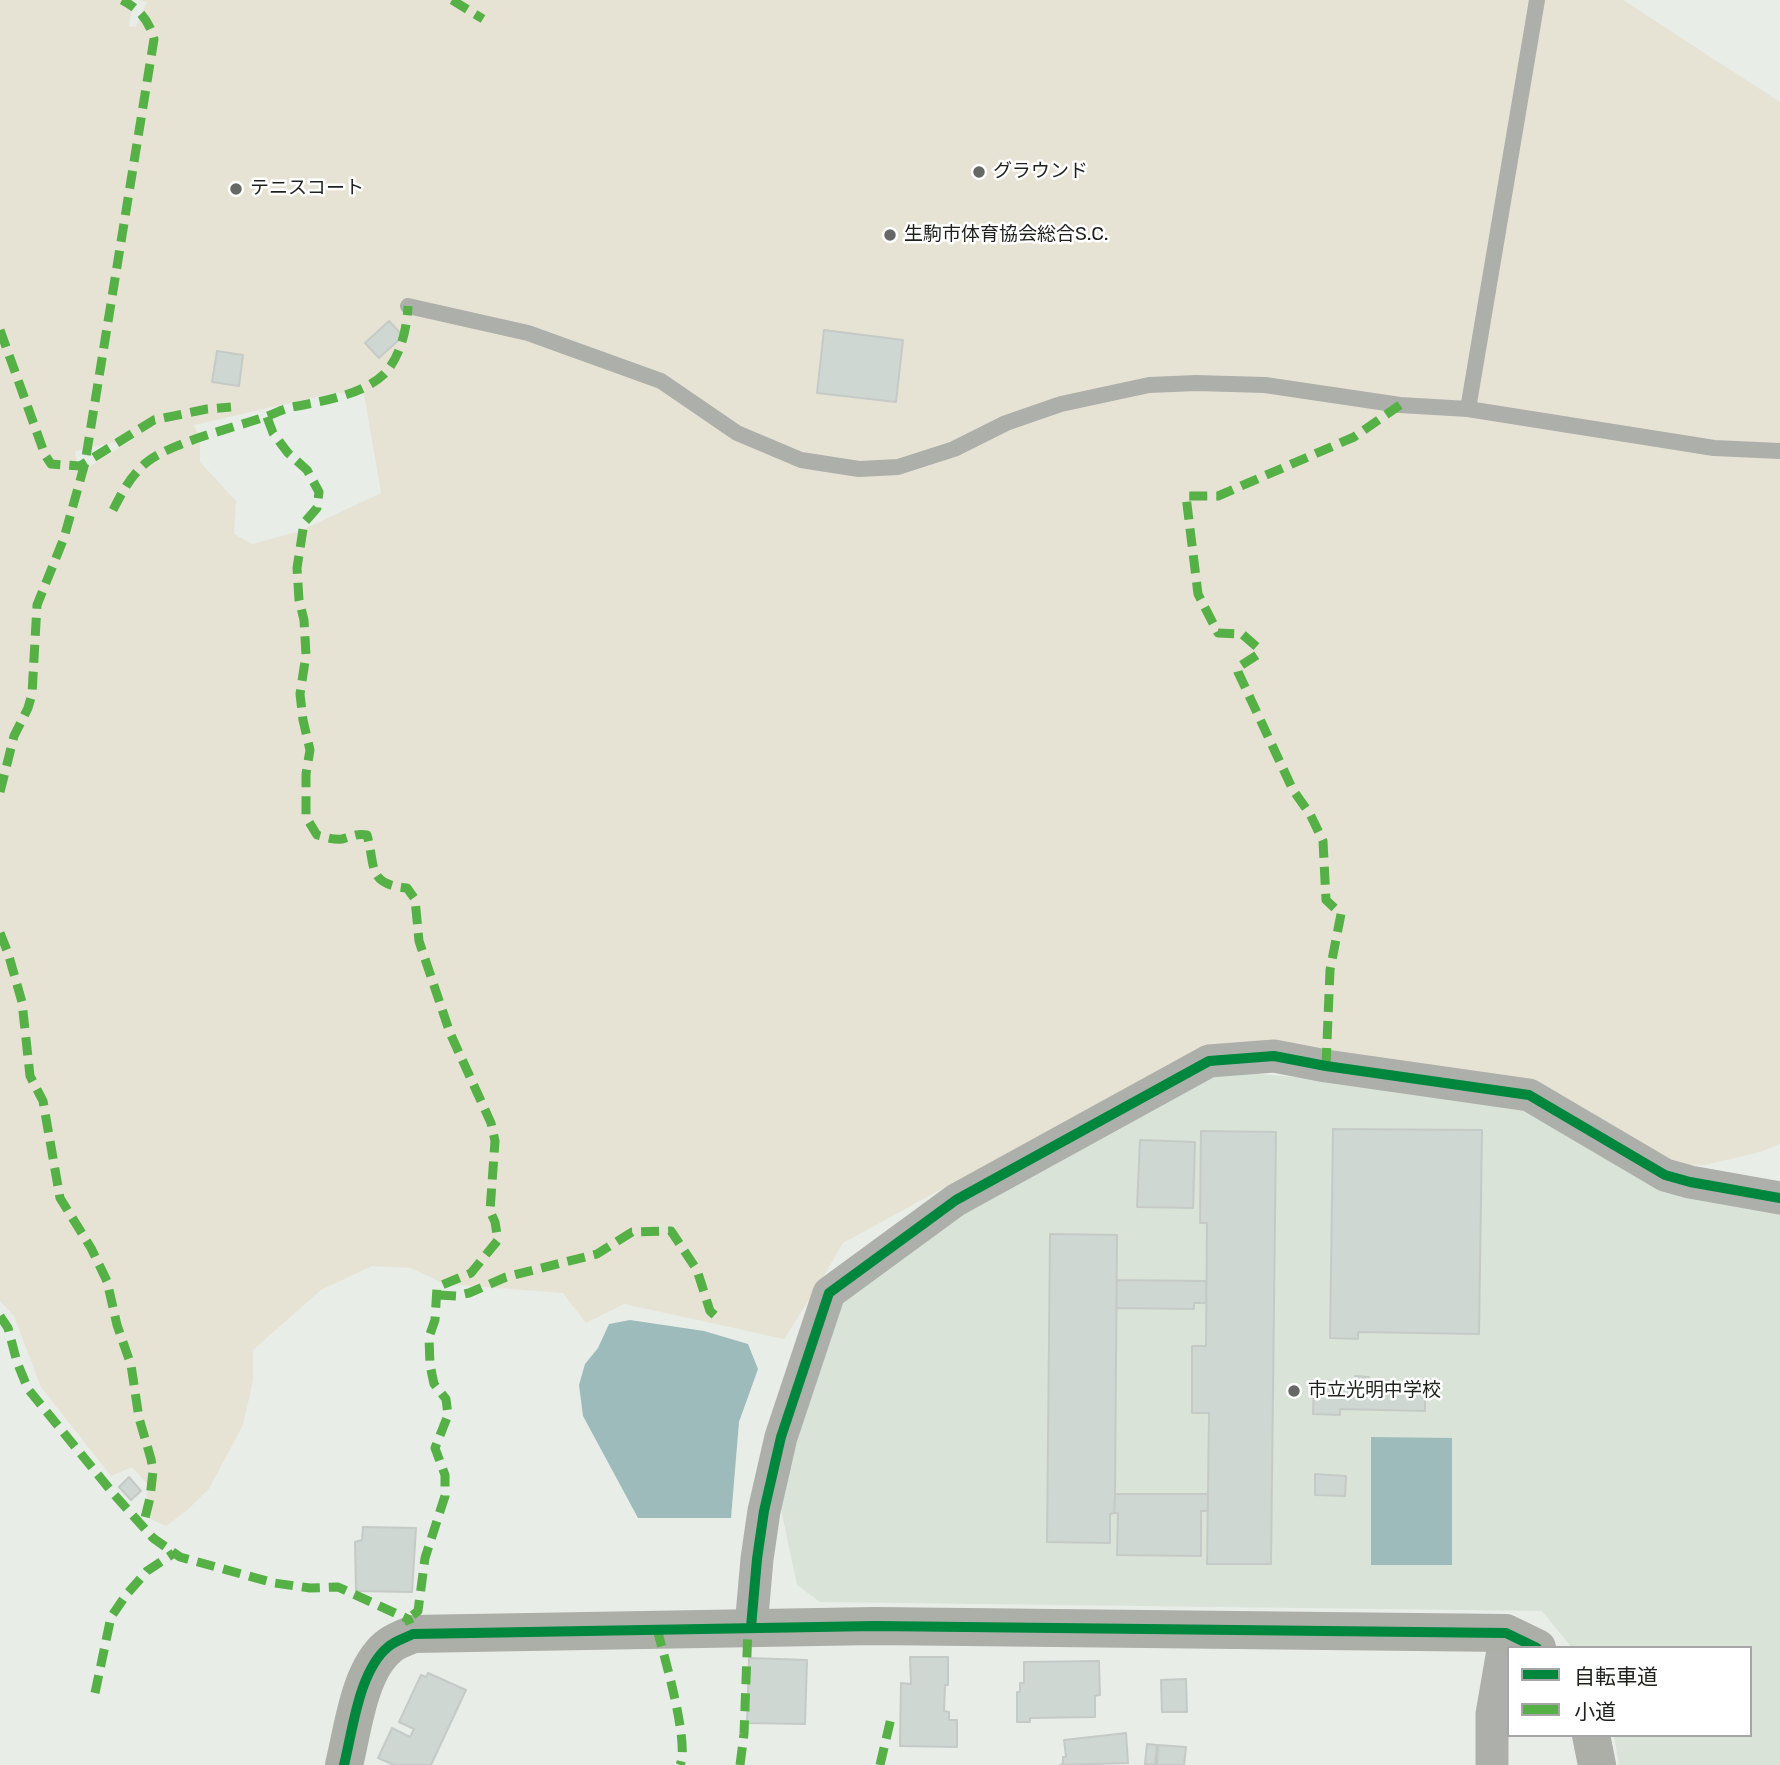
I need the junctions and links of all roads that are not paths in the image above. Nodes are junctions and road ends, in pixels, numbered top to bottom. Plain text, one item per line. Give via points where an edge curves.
1 (1536, 0) edge
2 (408, 306) dead end
3 (1468, 409) junction
4 (1780, 451) edge
5 (1780, 1198) edge
6 (751, 1627) junction
7 (1522, 1640) edge
8 (1507, 1677) edge
9 (1591, 1737) edge
10 (344, 1765) edge
11 (1492, 1765) edge
12 (1597, 1765) edge

1 - 3 lane
2 - 3 lane via 528,333 649,376 737,433 801,460 859,469 898,467 1061,404 1149,384 1265,385 1400,405
3 - 4 lane via 1714,448
5 - 6 street via 1665,1175 1529,1095 1274,1056 1209,1061 956,1200 830,1293 781,1437 764,1511
6 - 7 street
6 - 10 street via 413,1634 390,1645 373,1662
8 - 11 street via 1492,1714
9 - 12 street

